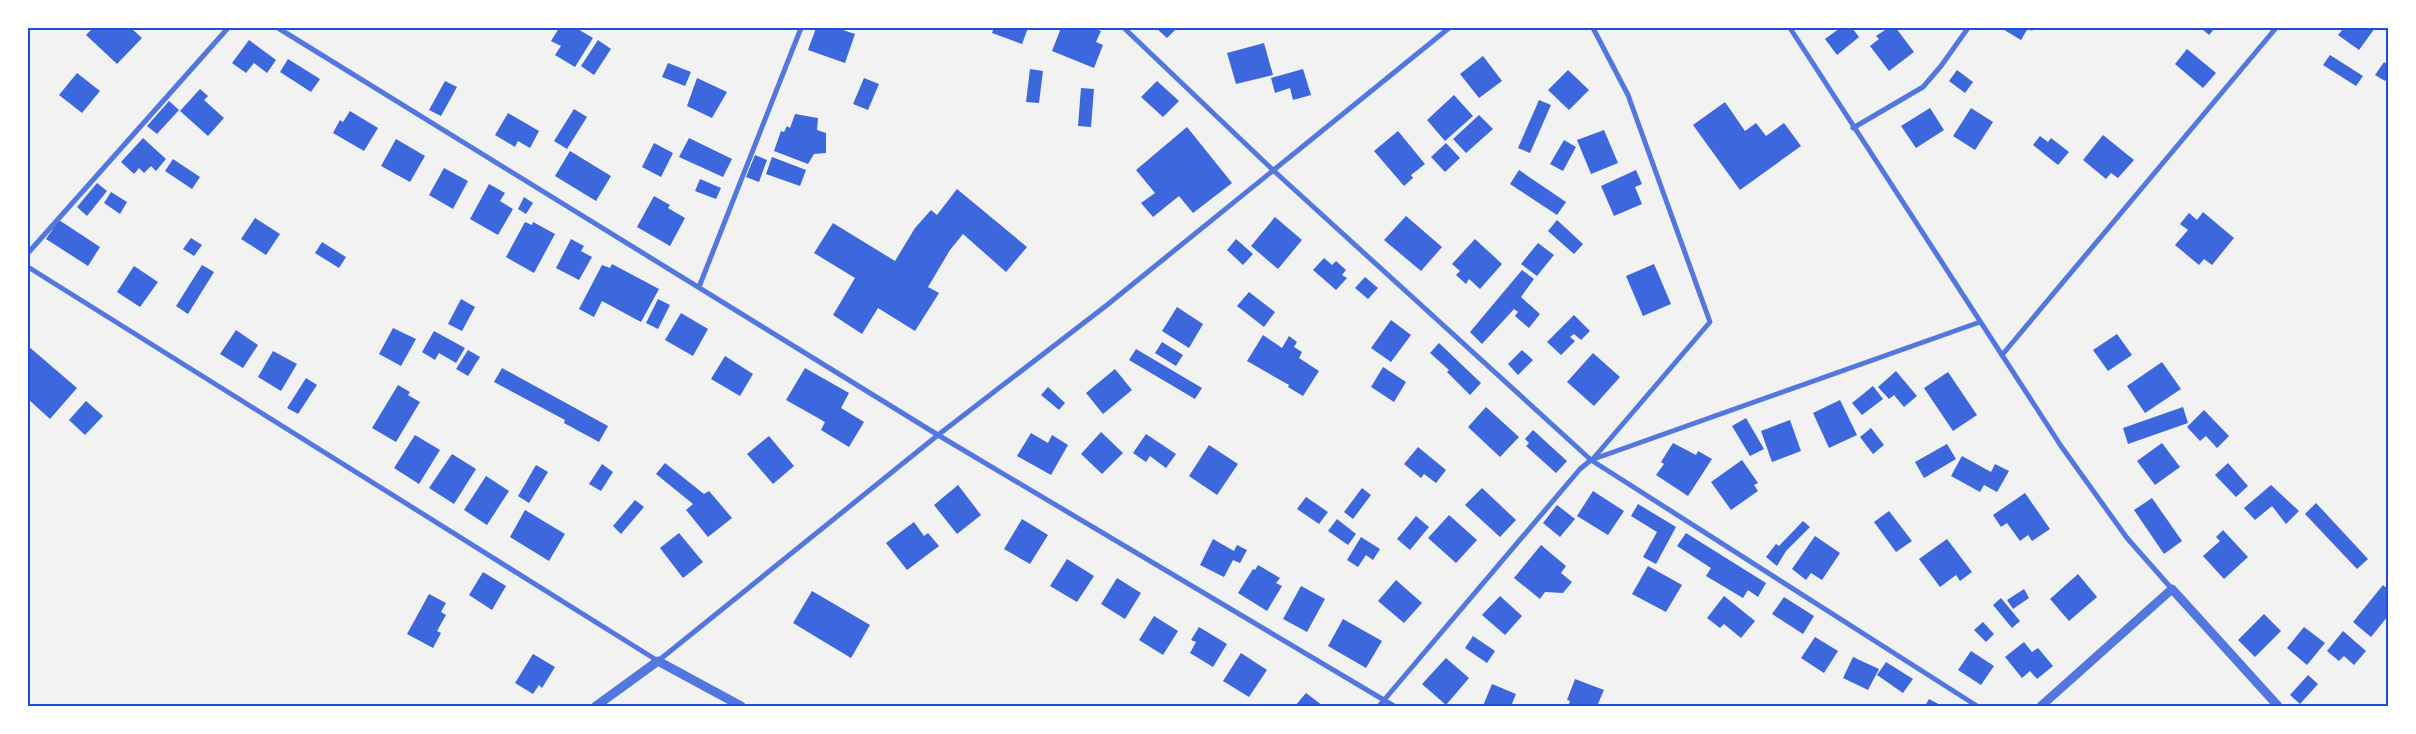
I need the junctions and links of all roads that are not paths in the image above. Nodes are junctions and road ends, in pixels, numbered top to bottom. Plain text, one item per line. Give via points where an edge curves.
1 (228, 28) edge
2 (278, 28) edge
3 (801, 28) edge
4 (1124, 28) edge
5 (1449, 28) edge
6 (1593, 28) edge
7 (1790, 28) edge
8 (1968, 28) edge
9 (2276, 28) edge
10 (1853, 128) junction
11 (1274, 171) junction
12 (28, 253) edge
13 (28, 267) edge
14 (699, 287) junction
15 (1980, 322) junction
16 (2002, 355) junction
17 (938, 435) junction
18 (1591, 460) junction
19 (2172, 589) junction
20 (658, 661) junction
21 (1383, 702) junction
22 (596, 706) edge
23 (741, 706) edge
24 (1379, 706) edge
25 (1394, 706) edge
26 (1977, 706) edge
27 (2041, 706) edge
28 (2278, 706) edge

1 - 12 street
2 - 14 street
3 - 14 street
4 - 11 street
5 - 11 street
6 - 18 street via 1628,95 1710,322
7 - 10 street
8 - 10 street via 1923,87
9 - 16 street
10 - 15 street
11 - 17 street
11 - 18 street
13 - 20 street
14 - 17 street
15 - 16 street
15 - 18 street
16 - 19 street via 2061,446 2127,538
17 - 20 street
17 - 21 street
18 - 21 street
18 - 26 street
19 - 27 street
19 - 28 street
20 - 22 street
20 - 23 street
21 - 24 street
21 - 25 street

